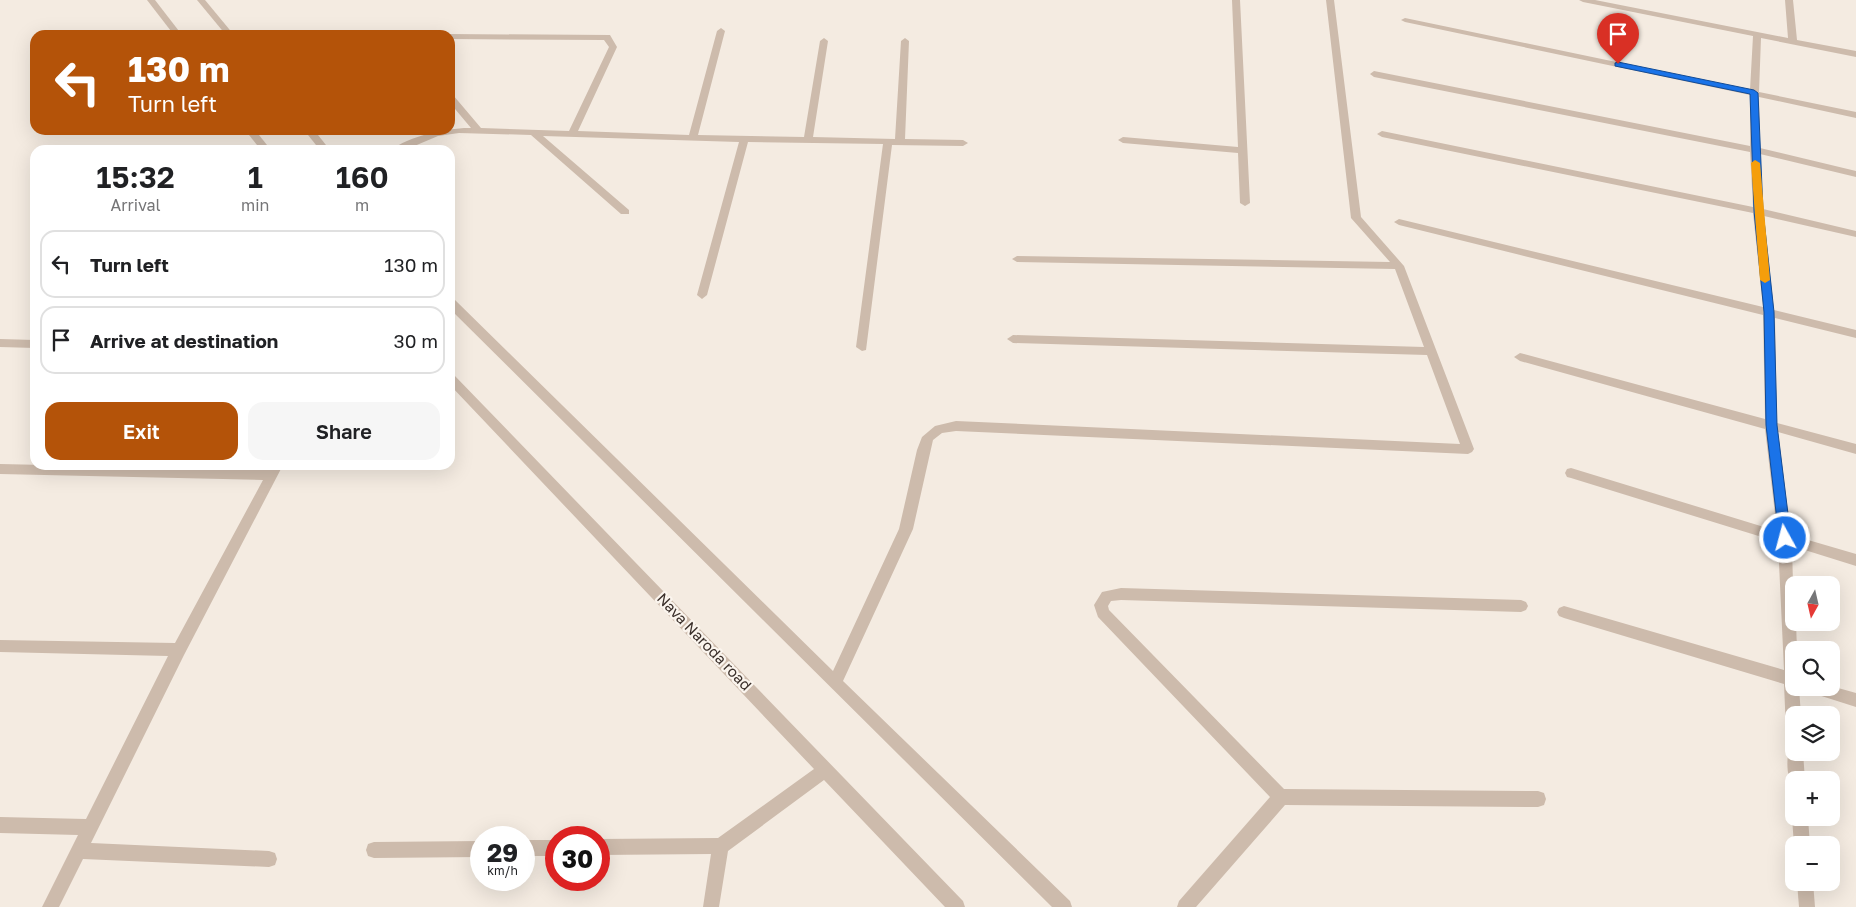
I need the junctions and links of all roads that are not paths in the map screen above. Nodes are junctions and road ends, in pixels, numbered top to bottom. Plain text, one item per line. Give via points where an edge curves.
1 (152, 0) edge
2 (201, 0) edge
3 (1236, 0) edge
4 (1330, 0) edge
5 (1583, 0) edge
6 (1789, 0) edge
7 (1405, 20) dead end
8 (174, 30) edge
9 (226, 30) edge
10 (721, 31) dead end
11 (1757, 34) junction
12 (455, 36) edge
13 (824, 41) dead end
14 (905, 41) dead end
15 (1793, 42) junction
16 (1856, 54) edge
17 (1374, 74) dead end
18 (1754, 93) junction
19 (455, 103) edge
20 (1856, 116) edge
21 (478, 130) junction
22 (455, 131) edge
23 (533, 132) junction
24 (572, 134) junction
25 (1382, 134) dead end
26 (254, 135) edge
27 (313, 135) edge
28 (436, 135) edge
29 (693, 138) junction
30 (744, 139) junction
31 (1123, 140) dead end
32 (808, 141) junction
33 (888, 142) junction
34 (900, 142) junction
35 (963, 143) dead end
36 (262, 145) edge
37 (321, 145) edge
38 (410, 145) edge
39 (1242, 150) junction
40 (1755, 150) junction
41 (1856, 174) edge
42 (1246, 203) dead end
43 (1758, 211) junction
44 (625, 212) dead end
45 (1399, 222) dead end
46 (1856, 234) edge
47 (1017, 259) dead end
48 (1399, 266) junction
49 (702, 295) dead end
50 (455, 307) edge
51 (1769, 312) junction
52 (1856, 334) edge
53 (1013, 339) dead end
54 (0, 343) edge
55 (30, 344) edge
56 (862, 347) dead end
57 (1432, 351) junction
58 (1520, 357) dead end
59 (455, 383) edge
60 (1771, 425) junction
61 (1856, 449) edge
62 (0, 469) edge
63 (30, 469) edge
64 (275, 470) edge
65 (1572, 473) dead end
66 (1785, 538) junction
67 (1856, 560) edge
68 (1521, 606) dead end
69 (1564, 612) dead end
70 (1790, 641) edge
71 (0, 646) edge
72 (179, 650) junction
73 (1785, 677) edge
74 (834, 683) junction
75 (1840, 695) edge
76 (1856, 700) edge
77 (826, 769) junction
78 (1281, 797) junction
79 (1538, 799) dead end
80 (0, 825) edge
81 (91, 827) junction
82 (721, 846) junction
83 (610, 847) edge
84 (470, 848) edge
85 (374, 850) dead end
86 (79, 851) junction
87 (269, 859) dead end
88 (1805, 891) edge
89 (50, 907) edge
90 (710, 907) edge
91 (957, 907) edge
92 (1064, 907) edge
93 (1185, 907) edge
94 (1806, 907) edge

1 - 8 street
2 - 9 street
3 - 39 street
4 - 48 street via 1356,218
5 - 11 street
6 - 15 street
7 - 18 street
10 - 29 street
11 - 15 street
11 - 18 street
12 - 24 street via 607,38 613,47
13 - 32 street
14 - 34 street
15 - 16 street
17 - 40 street
18 - 20 street
18 - 40 street
19 - 21 street
21 - 22 street
21 - 23 street
23 - 24 street
23 - 44 street
24 - 29 street
25 - 43 street
26 - 36 street
27 - 37 street
28 - 38 street
29 - 30 street
30 - 32 street
30 - 49 street
31 - 39 street
32 - 33 street
33 - 34 street
33 - 56 street
34 - 35 street
39 - 42 street
40 - 41 street
40 - 43 street
43 - 46 street
43 - 51 street
45 - 51 street
47 - 48 street
48 - 57 street
50 - 74 street
51 - 52 street
51 - 60 street
53 - 57 street
54 - 55 street
57 - 74 street via 1468,449 966,426 939,429 928,437 923,450 906,528
58 - 60 street
59 - 77 street, Nava Naroda road
60 - 61 street
60 - 66 street
62 - 63 street
64 - 72 street
65 - 66 street
66 - 67 street
66 - 70 street
68 - 78 street via 1107,596 1102,605 1104,613
69 - 73 street
71 - 72 street
72 - 81 street
74 - 92 street
75 - 76 street
77 - 82 street
77 - 91 street, Nava Naroda road
78 - 79 street
78 - 93 street
80 - 81 street
81 - 86 street
82 - 83 street
82 - 90 street
84 - 85 street
86 - 87 street
86 - 89 street
88 - 94 street

